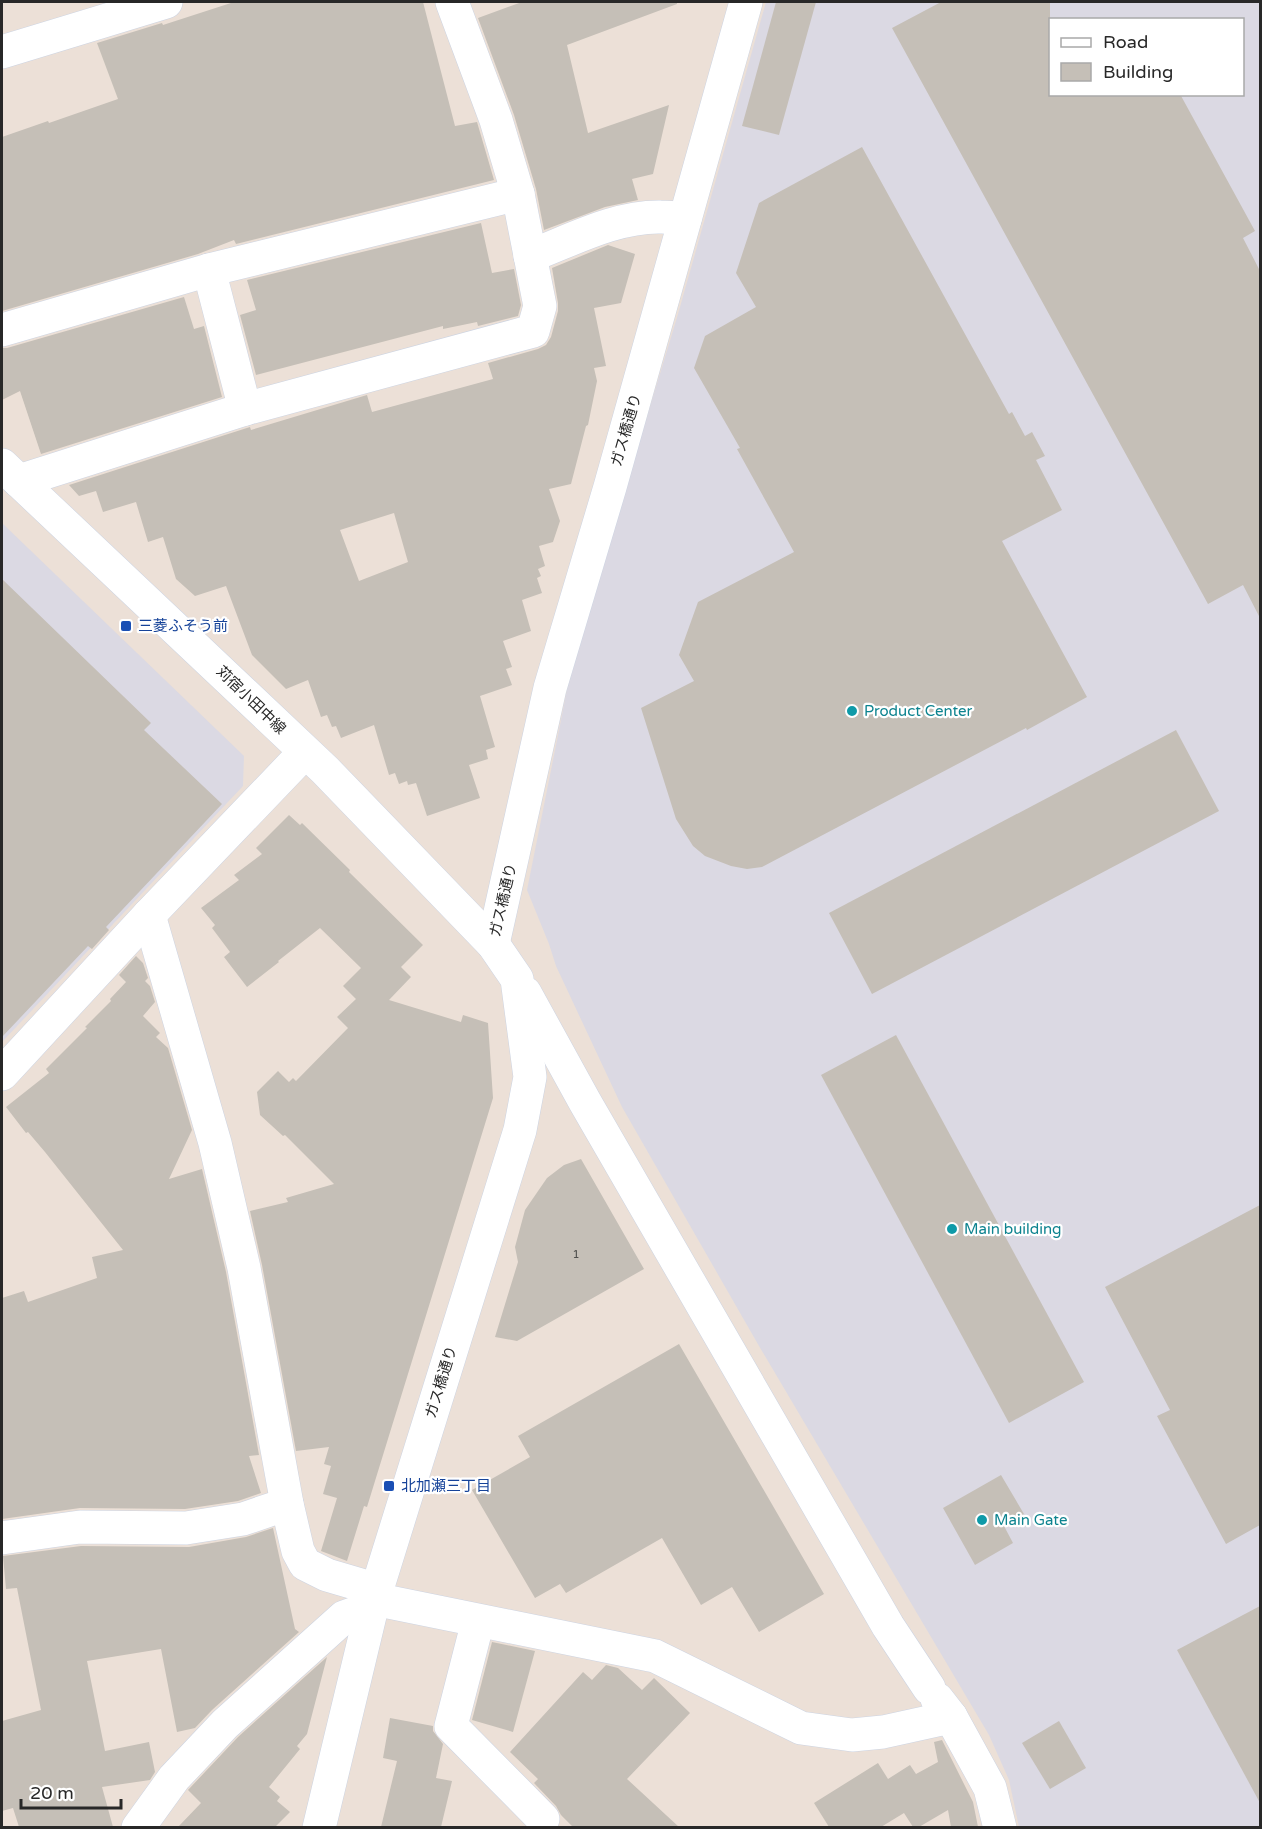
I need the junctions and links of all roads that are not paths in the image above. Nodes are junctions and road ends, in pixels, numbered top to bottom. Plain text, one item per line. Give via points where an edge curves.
1 (166, 2) edge
2 (452, 2) edge
3 (746, 2) edge
4 (2, 52) edge
5 (518, 194) junction
6 (685, 219) junction
7 (530, 256) junction
8 (209, 270) junction
9 (2, 330) edge
10 (245, 409) junction
11 (10, 473) edge
12 (305, 752) junction
13 (149, 915) junction
14 (493, 944) junction
15 (517, 979) junction
16 (2, 1074) edge
17 (287, 1504) junction
18 (2, 1538) edge
19 (373, 1603) junction
20 (478, 1621) junction
21 (951, 1717) junction
22 (543, 1819) dead end
23 (138, 1827) edge
24 (319, 1827) edge
25 (1000, 1827) edge

1 - 4 street
2 - 5 street via 496,120
3 - 6 street, ガス橋通り
5 - 7 street
5 - 8 street
6 - 7 street via 632,219
6 - 14 street, ガス橋通り via 550,688
7 - 10 street via 540,306 533,331
8 - 9 street
8 - 10 street
10 - 11 street
11 - 12 street, 苅宿小田中線
12 - 13 street
12 - 14 street, 苅宿小田中線
13 - 16 street
13 - 17 street via 215,1143 244,1268
14 - 15 street, ガス橋通り
15 - 19 street, ガス橋通り via 530,1077 520,1130
15 - 21 street via 882,1616
17 - 18 street via 243,1519 186,1528 80,1527
17 - 19 street via 305,1564 361,1585
19 - 20 street
19 - 23 street via 344,1617 225,1724 174,1778
19 - 24 street, ガス橋通り
20 - 21 street via 655,1656 801,1728 852,1735
20 - 22 street via 452,1726
21 - 25 street via 990,1788

